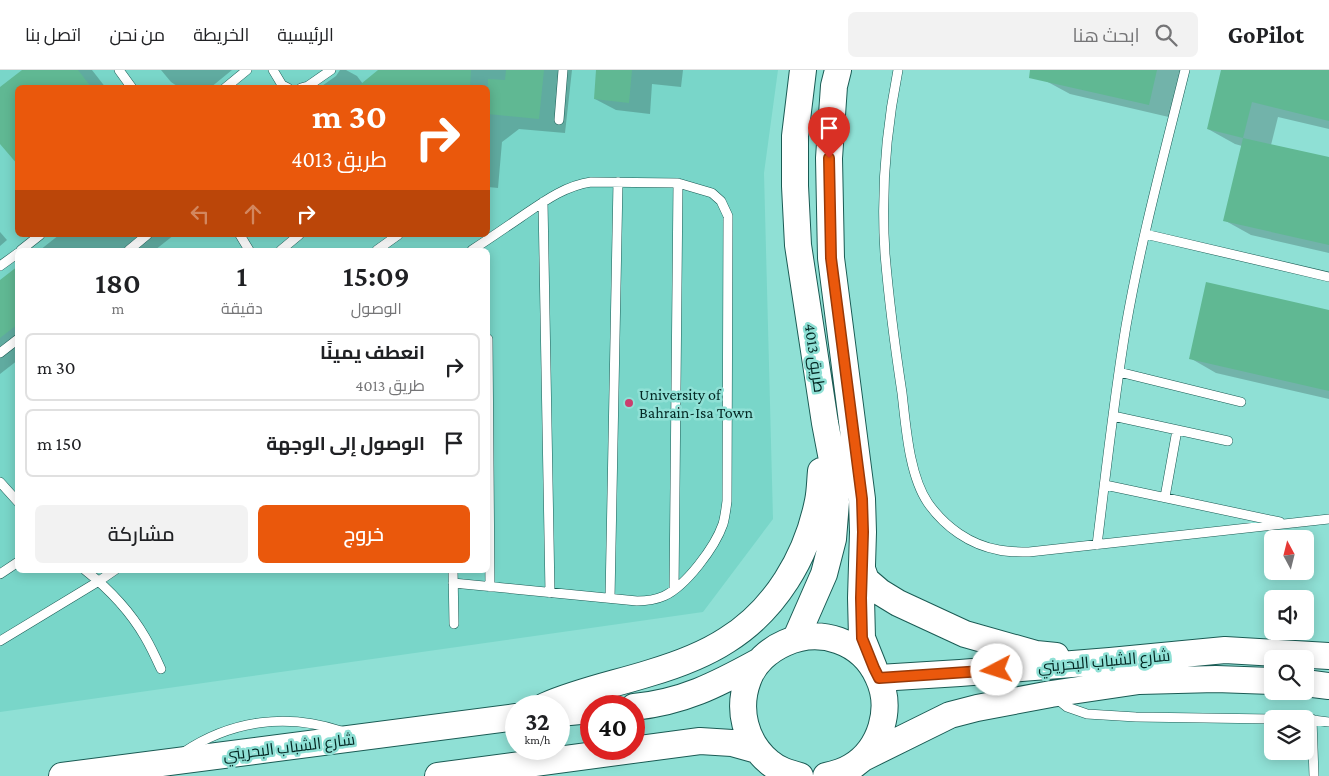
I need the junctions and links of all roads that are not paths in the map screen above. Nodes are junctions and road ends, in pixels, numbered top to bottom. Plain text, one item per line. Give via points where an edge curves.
1 (119, 70) edge
2 (247, 70) edge
3 (273, 70) edge
4 (331, 70) edge
5 (563, 70) edge
6 (803, 70) edge
7 (838, 70) edge
8 (898, 70) edge
9 (1185, 70) edge
10 (130, 85) edge
11 (229, 85) edge
12 (282, 85) edge
13 (309, 85) edge
14 (559, 120) dead end
15 (618, 182) junction
16 (678, 182) junction
17 (543, 202) junction
18 (1145, 234) junction
19 (37, 237) edge
20 (145, 237) edge
21 (241, 237) edge
22 (297, 237) edge
23 (395, 237) edge
24 (486, 245) edge
25 (24, 248) edge
26 (131, 248) edge
27 (248, 248) edge
28 (283, 248) edge
29 (380, 248) edge
30 (15, 255) edge
31 (0, 266) edge
32 (1329, 276) edge
33 (15, 341) edge
34 (0, 353) edge
35 (1119, 372) junction
36 (1241, 402) dead end
37 (1113, 416) junction
38 (825, 423) junction
39 (1177, 430) junction
40 (1228, 441) dead end
41 (0, 482) edge
42 (1105, 485) junction
43 (1166, 497) junction
44 (15, 499) edge
45 (1329, 519) edge
46 (1288, 524) junction
47 (1097, 545) junction
48 (15, 564) edge
49 (862, 569) junction
50 (89, 573) edge
51 (111, 573) edge
52 (453, 573) edge
53 (490, 573) edge
54 (0, 574) edge
55 (99, 581) junction
56 (454, 583) junction
57 (490, 587) junction
58 (674, 590) junction
59 (550, 592) junction
60 (610, 598) junction
61 (454, 624) dead end
62 (796, 638) junction
63 (0, 641) edge
64 (1329, 656) edge
65 (1110, 661) junction
66 (758, 662) junction
67 (161, 669) dead end
68 (876, 673) junction
69 (1264, 681) edge
70 (1314, 685) edge
71 (1329, 686) edge
72 (1051, 694) junction
73 (570, 697) edge
74 (645, 706) edge
75 (505, 718) edge
76 (1264, 719) edge
77 (1314, 720) edge
78 (1329, 722) edge
79 (756, 750) junction
80 (862, 758) junction
81 (1313, 760) edge
82 (62, 776) edge
83 (438, 776) edge
84 (800, 776) edge
85 (826, 776) edge
86 (1314, 776) edge

1 - 10 lane
2 - 11 lane
3 - 12 lane
4 - 13 lane
5 - 14 lane
6 - 38 street, طريق 4013 via 795,136 798,235
7 - 49 street, طريق 4013 via 829,158 831,258 862,499
8 - 47 lane via 887,145 885,252 909,447 916,476 928,502 940,517 971,541 999,551 1029,552
9 - 18 lane
15 - 16 lane
15 - 17 lane via 579,184
15 - 60 lane
16 - 58 lane
16 - 58 lane via 712,193 721,201 728,216 727,501 718,535 696,568
17 - 24 lane
17 - 59 lane
18 - 32 lane
18 - 35 lane
19 - 25 lane
20 - 26 lane
21 - 27 lane
22 - 28 lane
23 - 29 lane
30 - 31 lane
33 - 34 lane
35 - 36 lane
35 - 37 lane
37 - 39 lane
37 - 42 lane
38 - 62 street, طريق 4013 via 836,502 833,539 824,574
38 - 73 street via 819,500 810,533 792,572 755,619 728,640 697,656
39 - 40 lane
39 - 43 lane
41 - 44 lane
42 - 43 lane
42 - 47 lane
43 - 46 lane
45 - 46 lane
46 - 47 lane
48 - 54 lane
49 - 65 street via 866,580 886,596 966,634 1036,654
49 - 68 street, طريق 4013 via 862,638
50 - 55 lane
51 - 55 lane
52 - 56 lane
53 - 57 lane
55 - 63 lane
55 - 67 lane via 125,607
56 - 57 lane
56 - 61 lane
57 - 59 lane
58 - 60 lane via 647,601
59 - 60 lane
62 - 66 street via 775,647
62 - 68 street via 831,638 848,644 862,654
64 - 65 street, شارع الشباب البحريني via 1225,650
65 - 68 street, شارع الشباب البحريني via 960,673
66 - 74 street via 694,694
66 - 79 street via 748,678 743,696 743,715
68 - 80 street, طريق 4013 via 885,699 884,721 876,741
69 - 72 street, شارع الشباب البحريني via 1139,681
70 - 71 street
72 - 76 lane via 1067,707 1087,714 1136,718
72 - 80 street, شارع الشباب البحريني via 950,714
75 - 82 street, شارع الشباب البحريني
77 - 78 lane
79 - 83 street via 732,743 700,741 573,763
79 - 84 street via 770,763
80 - 85 street via 851,767
81 - 86 lane

